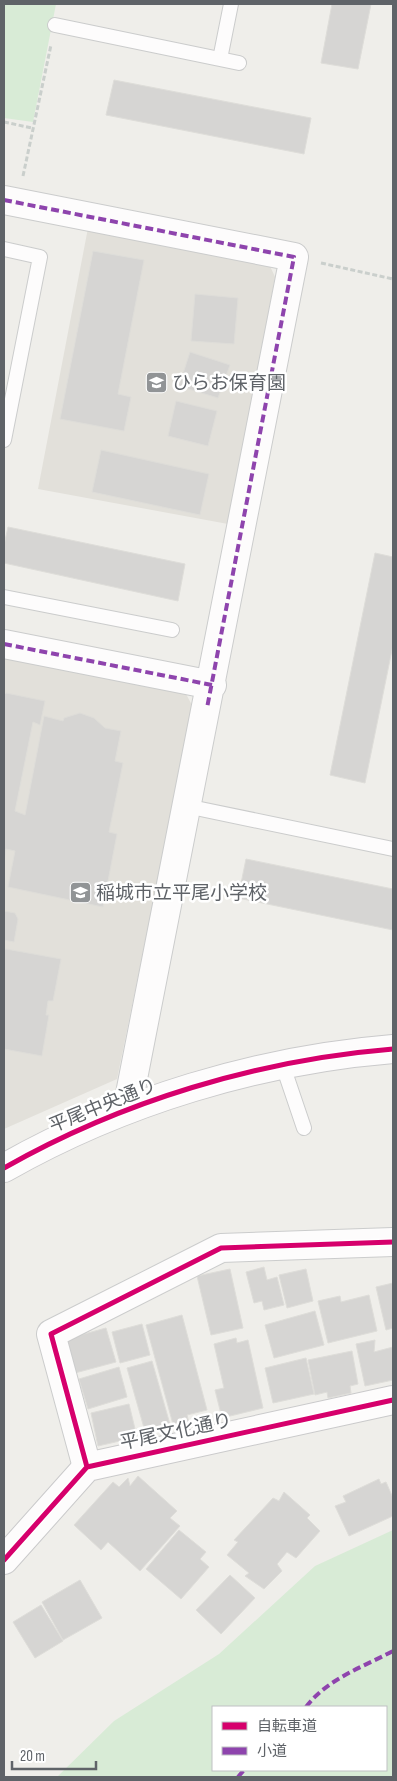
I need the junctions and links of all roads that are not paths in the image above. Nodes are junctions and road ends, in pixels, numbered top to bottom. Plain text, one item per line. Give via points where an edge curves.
1 (231, 4) edge
2 (56, 25) road end
3 (220, 59) junction
4 (239, 63) dead end
5 (11, 202) edge
6 (4, 249) edge
7 (4, 440) edge
8 (4, 597) edge
9 (172, 630) dead end
10 (4, 644) edge
11 (209, 696) junction
12 (186, 806) junction
13 (393, 849) edge
14 (393, 1049) edge
15 (283, 1066) junction
16 (127, 1109) junction
17 (304, 1128) dead end
18 (4, 1168) edge
19 (393, 1242) edge
20 (393, 1400) edge
21 (87, 1467) junction
22 (8, 1547) edge

1 - 3 lane
2 - 3 lane
3 - 4 lane
5 - 11 street via 294,257
6 - 7 lane via 40,258
8 - 9 lane
10 - 11 street
11 - 12 street
12 - 13 lane
12 - 16 street
14 - 15 street, 平尾中央通り
15 - 16 street, 平尾中央通り via 203,1085
15 - 17 lane
16 - 18 street, 平尾中央通り via 40,1147
19 - 21 street via 221,1248 51,1334
20 - 21 street, 平尾文化通り
21 - 22 street

